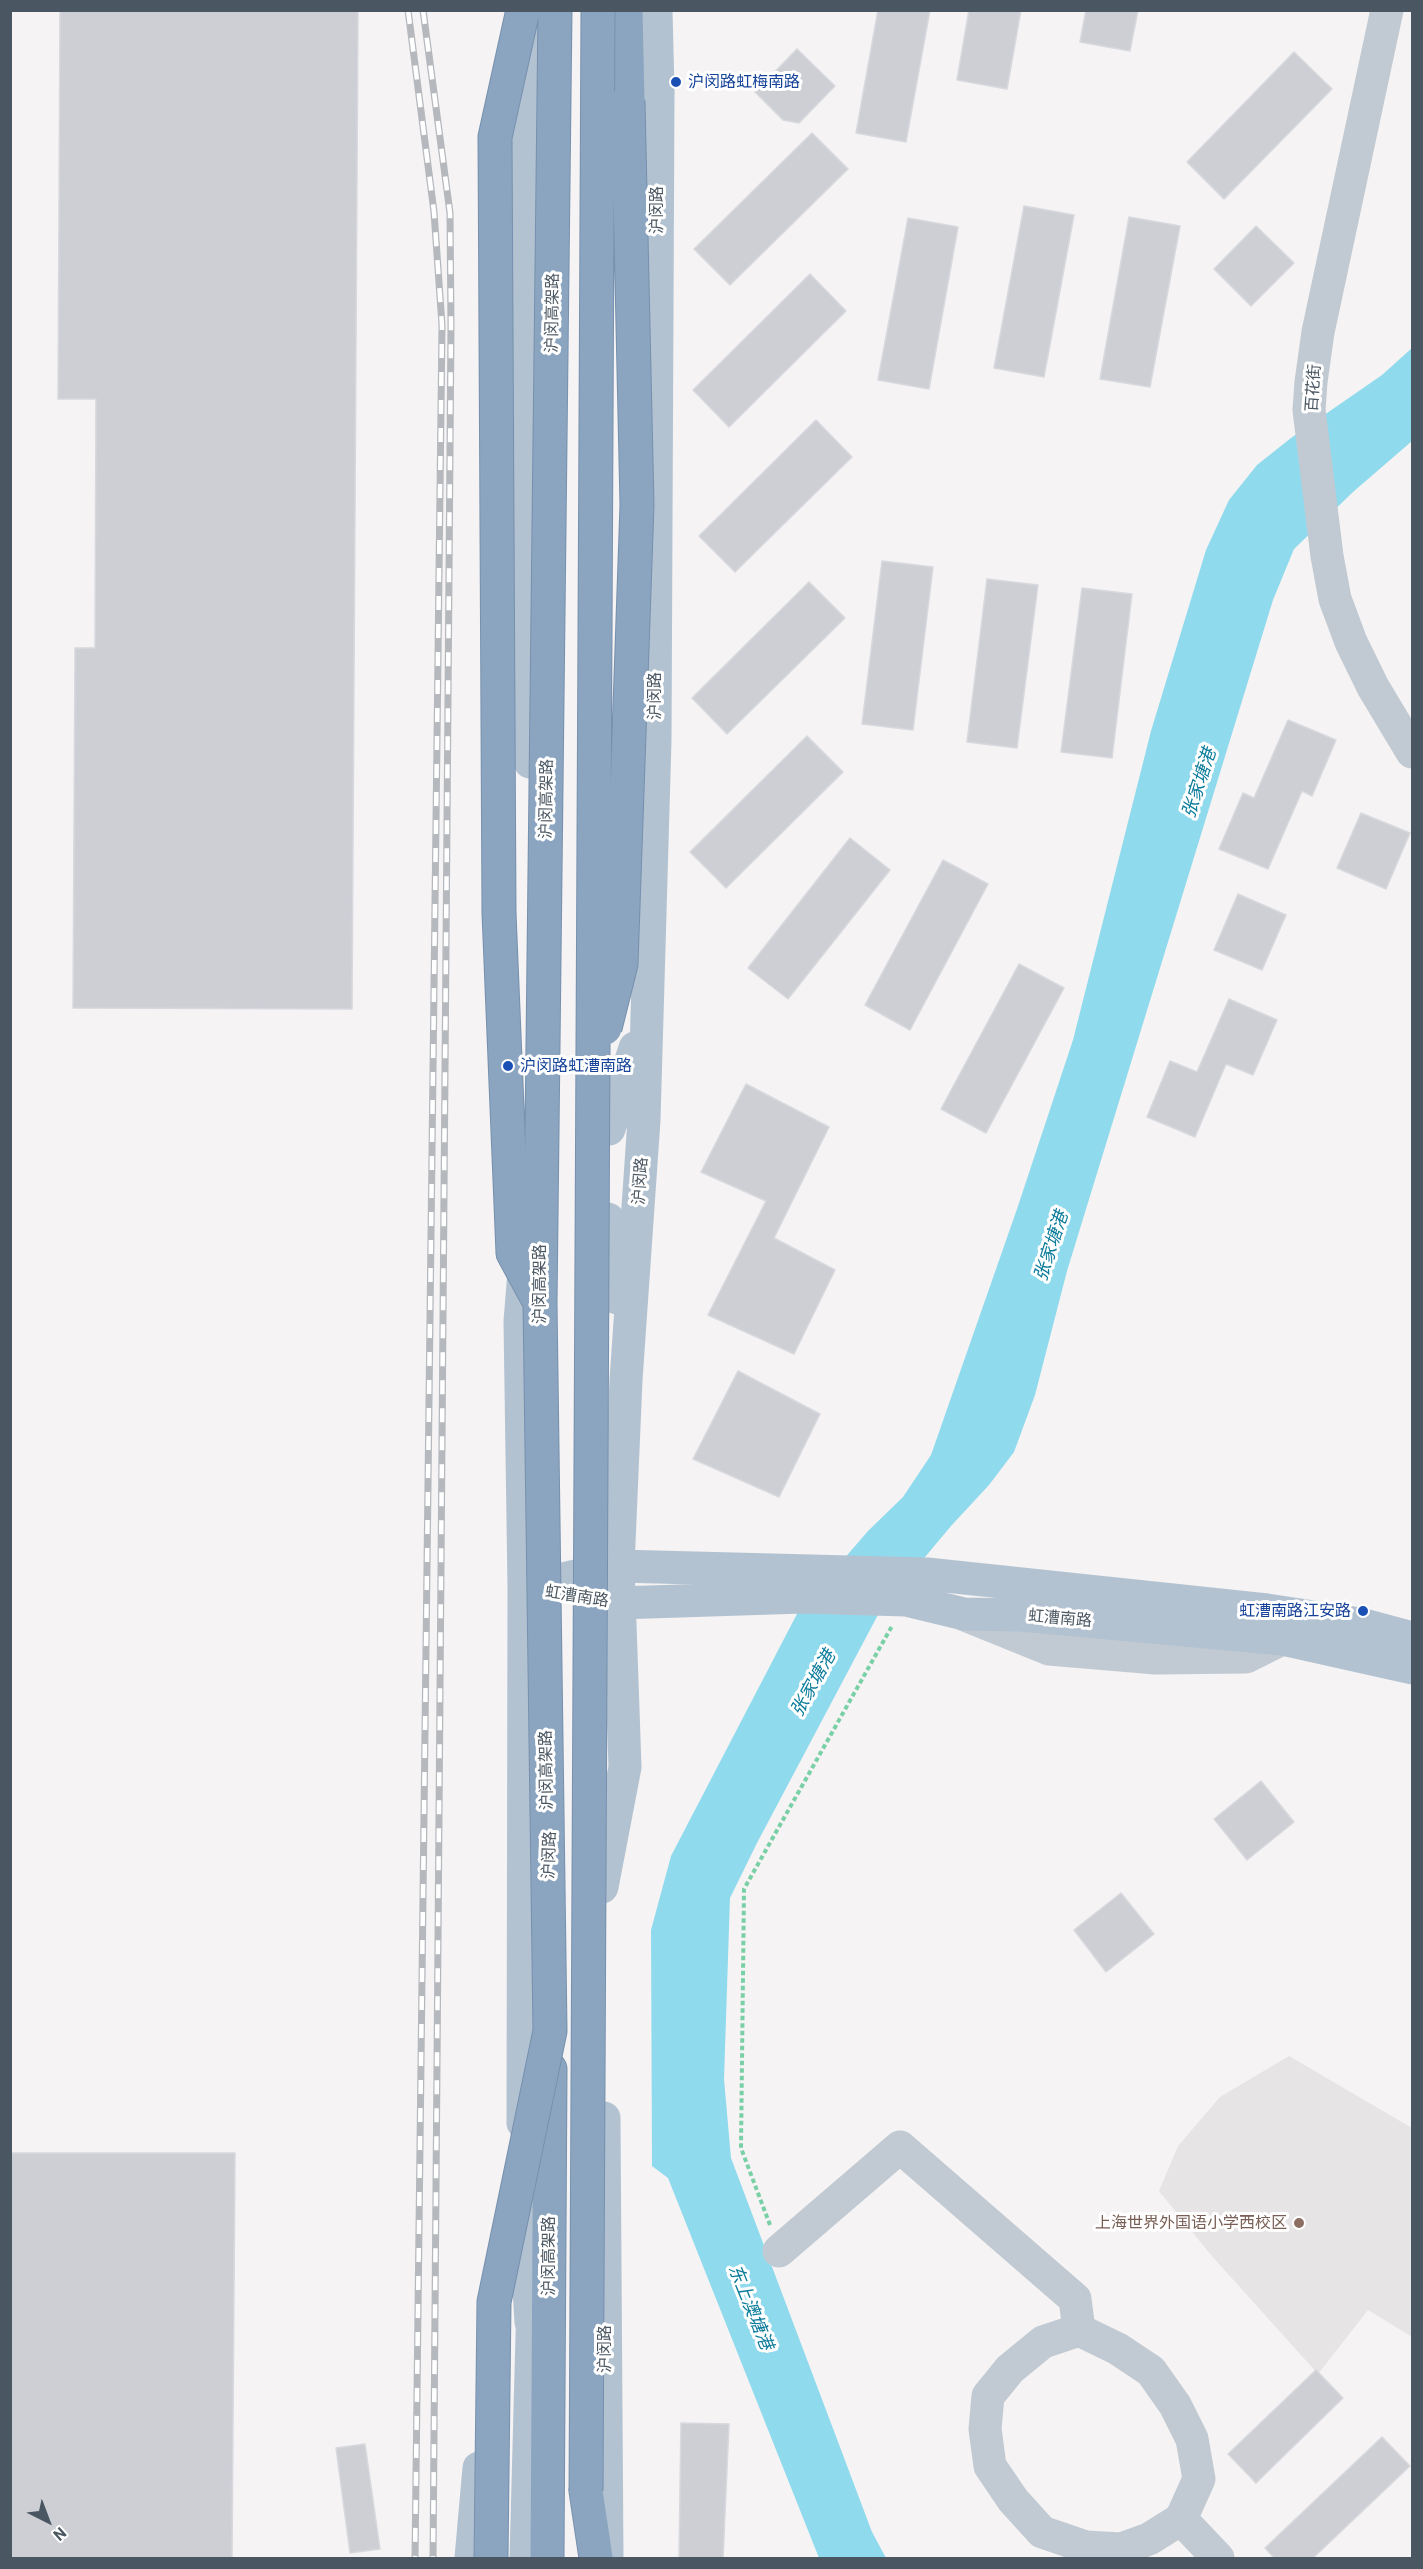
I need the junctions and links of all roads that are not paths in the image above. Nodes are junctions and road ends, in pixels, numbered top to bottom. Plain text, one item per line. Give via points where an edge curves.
1 (524, 10) edge
2 (542, 10) edge
3 (555, 10) edge
4 (598, 10) edge
5 (604, 10) edge
6 (656, 10) edge
7 (1387, 10) edge
8 (626, 24) edge
9 (528, 79) junction
10 (615, 98) junction
11 (1413, 752) edge
12 (647, 1012) junction
13 (593, 1079) junction
14 (609, 1129) junction
15 (529, 1210) junction
16 (608, 1219) junction
17 (540, 1303) junction
18 (626, 1380) junction
19 (609, 1567) junction
20 (811, 1584) junction
21 (556, 1587) junction
22 (524, 1588) junction
23 (609, 1602) junction
24 (1413, 1638) edge
25 (1413, 1668) edge
26 (550, 2031) junction
27 (779, 2251) road end
28 (494, 2302) junction
29 (531, 2322) junction
30 (1079, 2330) junction
31 (586, 2491) junction
32 (1181, 2519) junction
33 (471, 2559) edge
34 (491, 2559) edge
35 (526, 2559) edge
36 (547, 2559) edge
37 (586, 2559) edge
38 (596, 2559) edge
39 (607, 2559) edge
40 (1218, 2559) edge

1 - 9 main road, 沪闵路
1 - 17 highway, bridge via 495,137 499,913 513,1253
2 - 9 main road
3 - 17 highway, 沪闵高架路, bridge
4 - 13 highway, bridge
5 - 10 main road, 沪闵路
6 - 12 main road, 沪闵路 via 655,740
7 - 11 street, 百花街 via 1318,332 1310,410 1335,599 1373,687
8 - 10 highway
9 - 15 main road, 沪闵路
10 - 13 highway, bridge via 637,505 621,964
10 - 14 main road, 沪闵路
12 - 14 main road
12 - 18 main road, 沪闵路 via 644,1120
13 - 31 highway, bridge
14 - 16 main road, 沪闵路
15 - 21 main road, 沪闵路 via 546,1319
15 - 22 main road, 沪闵路 via 520,1321
16 - 18 main road, 沪闵路
16 - 19 main road, 沪闵路
17 - 26 highway, 沪闵高架路, bridge
18 - 19 main road, 沪闵路
19 - 20 main road, 虹漕南路
19 - 21 main road, 虹漕南路
19 - 23 main road, 沪闵路
20 - 23 main road, 虹漕南路
20 - 24 main road, 虹漕南路 via 927,1574 1267,1611 1360,1624
20 - 25 main road, 虹漕南路 via 964,1614 1042,1617 1282,1639
21 - 22 main road, 虹漕南路
21 - 23 main road, 虹漕南路
21 - 29 main road, 沪闵路 via 538,2230
22 - 29 main road, 沪闵路 via 522,2214
23 - 39 main road, 沪闵路 via 625,1767 602,1887
26 - 28 highway, bridge
26 - 36 highway, 沪闵高架路, bridge
27 - 30 street via 900,2147 1075,2299
28 - 33 main road, bridge
28 - 34 highway, bridge
29 - 35 main road, 沪闵路
30 - 32 street via 1151,2371 1175,2405 1192,2439 1199,2479
30 - 32 street via 1043,2342 1010,2369 988,2396 985,2429 990,2466 1042,2532 1086,2547 1120,2549 1149,2539
31 - 37 highway
31 - 38 highway
32 - 40 street

